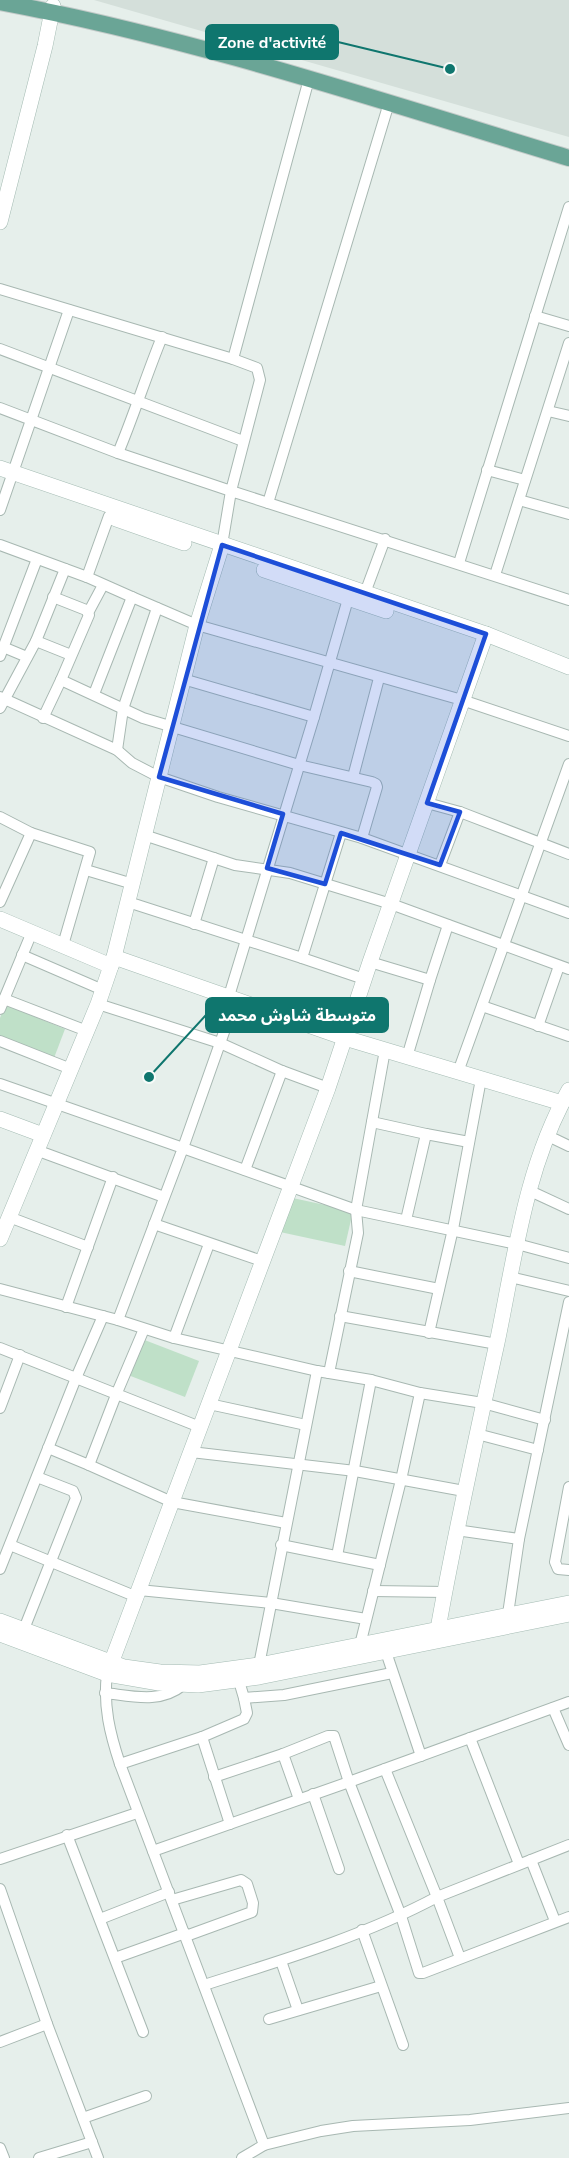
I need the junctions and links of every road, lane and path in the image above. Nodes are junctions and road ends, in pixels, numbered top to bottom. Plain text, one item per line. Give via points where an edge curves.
1 (23, 0) edge
2 (0, 2) edge
3 (53, 9) junction
4 (309, 79) junction
5 (389, 103) junction
6 (569, 151) edge
7 (569, 158) edge
8 (569, 207) edge
9 (0, 222) edge
10 (0, 289) edge
11 (69, 310) junction
12 (535, 316) junction
13 (569, 326) edge
14 (162, 337) junction
15 (569, 343) edge
16 (0, 349) edge
17 (233, 359) junction
18 (50, 367) junction
19 (139, 402) junction
20 (0, 408) edge
21 (548, 411) junction
22 (569, 416) edge
23 (31, 419) junction
24 (243, 441) junction
25 (118, 453) junction
26 (487, 470) junction
27 (5, 475) edge
28 (525, 480) junction
29 (231, 491) junction
30 (519, 500) junction
31 (268, 503) junction
32 (0, 510) edge
33 (569, 514) edge
34 (109, 516) junction
35 (385, 539) junction
36 (0, 545) edge
37 (221, 550) junction
38 (37, 559) junction
39 (459, 563) junction
40 (65, 569) junction
41 (495, 575) junction
42 (87, 577) junction
43 (103, 585) junction
44 (365, 593) junction
45 (53, 597) junction
46 (132, 597) junction
47 (348, 599) junction
48 (569, 600) edge
49 (157, 608) junction
50 (88, 613) junction
51 (197, 624) junction
52 (5, 626) edge
53 (484, 638) junction
54 (36, 641) junction
55 (2, 651) edge
56 (72, 655) junction
57 (27, 657) junction
58 (329, 663) junction
59 (569, 667) edge
60 (379, 678) junction
61 (183, 679) junction
62 (61, 680) junction
63 (94, 694) junction
64 (462, 700) junction
65 (2, 701) edge
66 (123, 709) junction
67 (314, 717) junction
68 (43, 718) junction
69 (171, 727) junction
70 (569, 736) edge
71 (117, 750) junction
72 (569, 764) edge
73 (299, 765) junction
74 (159, 777) junction
75 (353, 777) junction
76 (564, 792) edge
77 (427, 802) junction
78 (460, 813) junction
79 (283, 814) junction
80 (0, 817) edge
81 (31, 832) junction
82 (341, 833) junction
83 (144, 835) junction
84 (362, 838) junction
85 (540, 843) junction
86 (408, 854) junction
87 (569, 854) edge
88 (214, 858) junction
89 (440, 866) junction
90 (267, 868) junction
91 (86, 870) junction
92 (133, 884) junction
93 (325, 884) junction
94 (520, 895) junction
95 (0, 902) edge
96 (128, 902) junction
97 (391, 904) junction
98 (569, 913) edge
99 (0, 919) edge
100 (194, 924) junction
101 (448, 925) junction
102 (32, 932) junction
103 (246, 941) junction
104 (63, 945) junction
105 (503, 945) junction
106 (22, 955) junction
107 (303, 958) junction
108 (112, 961) junction
109 (370, 962) junction
110 (564, 968) edge
111 (0, 975) edge
112 (364, 979) junction
113 (12, 980) junction
114 (430, 980) junction
115 (100, 997) junction
116 (232, 997) junction
117 (2, 1004) edge
118 (482, 1006) junction
119 (538, 1026) junction
120 (87, 1031) junction
121 (569, 1036) edge
122 (345, 1038) junction
123 (0, 1041) edge
124 (220, 1043) junction
125 (385, 1050) junction
126 (407, 1057) junction
127 (71, 1069) junction
128 (282, 1071) junction
129 (458, 1072) junction
130 (481, 1079) junction
131 (0, 1084) edge
132 (328, 1088) junction
133 (565, 1097) edge
134 (56, 1104) junction
135 (0, 1119) edge
136 (372, 1122) junction
137 (426, 1134) junction
138 (43, 1135) junction
139 (546, 1135) junction
140 (469, 1142) junction
141 (569, 1146) edge
142 (183, 1148) junction
143 (36, 1150) junction
144 (245, 1170) junction
145 (113, 1177) junction
146 (289, 1187) junction
147 (528, 1190) junction
148 (164, 1197) junction
149 (569, 1209) edge
150 (356, 1210) junction
151 (406, 1220) junction
152 (154, 1224) junction
153 (3, 1227) edge
154 (453, 1229) junction
155 (209, 1244) junction
156 (518, 1244) junction
157 (88, 1247) junction
158 (569, 1258) edge
159 (262, 1261) junction
160 (350, 1271) junction
161 (510, 1277) junction
162 (0, 1289) edge
163 (439, 1289) junction
164 (569, 1291) edge
165 (569, 1302) edge
166 (66, 1306) junction
167 (104, 1316) junction
168 (340, 1316) junction
169 (118, 1320) junction
170 (144, 1329) junction
171 (429, 1333) junction
172 (174, 1338) junction
173 (496, 1344) junction
174 (0, 1348) edge
175 (230, 1351) junction
176 (20, 1355) junction
177 (317, 1371) junction
178 (329, 1373) junction
179 (76, 1378) junction
180 (371, 1380) junction
181 (420, 1393) junction
182 (116, 1395) junction
183 (483, 1403) junction
184 (208, 1404) junction
185 (0, 1408) edge
186 (545, 1420) junction
187 (306, 1425) junction
188 (200, 1427) junction
189 (477, 1434) junction
190 (48, 1448) junction
191 (538, 1450) junction
192 (191, 1452) junction
193 (297, 1464) junction
194 (89, 1465) junction
195 (354, 1471) junction
196 (37, 1476) junction
197 (401, 1480) junction
198 (569, 1486) edge
199 (464, 1491) junction
200 (172, 1502) junction
201 (567, 1503) edge
202 (286, 1523) junction
203 (456, 1530) junction
204 (519, 1539) junction
205 (10, 1545) junction
206 (281, 1545) junction
207 (337, 1556) junction
208 (51, 1562) junction
209 (380, 1565) junction
210 (0, 1569) edge
211 (569, 1570) edge
212 (373, 1591) junction
213 (445, 1592) junction
214 (138, 1594) junction
215 (270, 1603) junction
216 (569, 1603) edge
217 (508, 1614) junction
218 (569, 1614) edge
219 (366, 1619) junction
220 (0, 1621) edge
221 (24, 1629) junction
222 (0, 1634) edge
223 (439, 1634) junction
224 (360, 1645) junction
225 (386, 1652) junction
226 (343, 1660) junction
227 (259, 1665) junction
228 (109, 1668) junction
229 (392, 1673) junction
230 (144, 1681) junction
231 (239, 1681) junction
232 (349, 1682) junction
233 (183, 1685) junction
234 (105, 1693) junction
235 (147, 1698) junction
236 (244, 1698) junction
237 (569, 1702) edge
238 (553, 1708) junction
239 (202, 1737) junction
240 (470, 1738) junction
241 (569, 1745) edge
242 (283, 1754) junction
243 (421, 1756) junction
244 (120, 1764) junction
245 (385, 1769) junction
246 (214, 1777) junction
247 (350, 1782) junction
248 (313, 1794) junction
249 (299, 1799) junction
250 (137, 1813) junction
251 (230, 1824) junction
252 (67, 1835) junction
253 (569, 1845) edge
254 (153, 1851) junction
255 (0, 1859) edge
256 (531, 1860) junction
257 (519, 1864) junction
258 (339, 1869) dead end
259 (0, 1889) edge
260 (170, 1896) junction
261 (437, 1897) junction
262 (401, 1916) junction
263 (569, 1917) edge
264 (100, 1919) junction
265 (555, 1921) junction
266 (362, 1930) junction
267 (185, 1934) junction
268 (115, 1958) junction
269 (460, 1958) junction
270 (281, 1961) junction
271 (204, 1985) junction
272 (381, 1986) junction
273 (298, 2010) junction
274 (269, 2019) dead end
275 (47, 2024) junction
276 (143, 2032) dead end
277 (0, 2042) edge
278 (403, 2045) dead end
279 (146, 2096) dead end
280 (569, 2108) edge
281 (83, 2118) junction
282 (92, 2142) junction
283 (264, 2145) junction
284 (0, 2148) edge
285 (4, 2158) edge
286 (39, 2158) edge
287 (98, 2158) edge
288 (242, 2158) edge

1 - 3 main road
2 - 3 main road
3 - 4 main road
3 - 6 main road via 311,73
3 - 9 street
4 - 5 main road
4 - 17 street
5 - 7 main road
5 - 31 street
8 - 12 street
10 - 11 street
11 - 14 street
11 - 18 street
12 - 13 street
12 - 26 street
14 - 17 street
14 - 19 street
15 - 21 street
16 - 18 street
17 - 24 street via 257,368 260,380
18 - 19 street
18 - 23 street
19 - 24 street
19 - 25 street
20 - 23 street
21 - 22 street
21 - 28 street
23 - 25 street
23 - 27 street
24 - 29 street
25 - 29 street
26 - 28 street
26 - 39 street
27 - 32 street
27 - 34 street
27 - 37 street
28 - 30 street
29 - 31 street
29 - 37 street
30 - 33 street
30 - 41 street
31 - 35 street
34 - 37 street
34 - 42 street
35 - 39 street
35 - 44 street
36 - 38 street
37 - 44 street
37 - 47 street
37 - 51 street
38 - 40 street
38 - 52 street
39 - 41 street
40 - 42 street
40 - 45 street
41 - 48 street
42 - 43 street
43 - 46 street
43 - 50 street
44 - 53 street
45 - 50 street
45 - 54 street
46 - 49 street
46 - 63 street
47 - 53 street
47 - 58 street
49 - 51 street
49 - 66 street
50 - 56 street
51 - 58 street
51 - 61 street
52 - 55 street
53 - 59 street
53 - 64 street
54 - 56 street
54 - 57 street
55 - 57 street
56 - 62 street
57 - 65 street
58 - 60 street
58 - 67 street
60 - 64 street
60 - 75 street
61 - 67 street
61 - 69 street
62 - 63 street
62 - 68 street
63 - 66 street
64 - 70 street
64 - 77 street
65 - 68 street
66 - 69 street
66 - 71 street
67 - 73 street
68 - 71 street
69 - 73 street
69 - 74 street
71 - 74 street
72 - 76 street
73 - 75 street
73 - 79 street
74 - 79 street
74 - 83 street
75 - 84 street via 372,782 377,788
76 - 85 street
77 - 78 street
77 - 86 street
78 - 85 street
78 - 89 street
79 - 82 street
79 - 90 street
80 - 81 street
81 - 91 street via 90,852
81 - 95 street
82 - 84 street
82 - 93 street
83 - 88 street
83 - 92 street
84 - 86 street
85 - 87 street
85 - 94 street
86 - 89 street
86 - 97 street
88 - 90 street via 242,867
88 - 100 street
89 - 94 street
90 - 93 street
90 - 103 street
91 - 92 street
91 - 104 street
92 - 96 street
93 - 97 street
93 - 107 street
94 - 98 street
94 - 105 street
96 - 100 street
96 - 108 street
97 - 101 street
97 - 109 street
99 - 102 street
100 - 103 street
101 - 105 street
101 - 114 street
102 - 104 street
102 - 106 street
103 - 107 street
103 - 116 street
104 - 108 street
105 - 110 street
105 - 118 street
106 - 113 street
106 - 115 street
107 - 112 street
108 - 115 street
108 - 116 street
109 - 112 street
109 - 114 street
110 - 119 street
111 - 113 street
112 - 122 street
113 - 117 street
114 - 126 street
115 - 120 street
115 - 124 street
116 - 122 street
116 - 124 street
117 - 120 street
118 - 119 street
118 - 129 street
119 - 121 street
120 - 127 street
122 - 125 street
122 - 132 street
123 - 127 street
124 - 128 street
124 - 142 street
125 - 126 street
125 - 136 street
126 - 129 street
127 - 134 street
128 - 132 street
128 - 144 street
129 - 130 street
130 - 133 street
130 - 140 street
131 - 134 street
132 - 146 street
133 - 139 street
134 - 138 street
134 - 142 street
135 - 138 street
136 - 137 street
136 - 150 street
137 - 140 street
137 - 151 street
138 - 143 street
139 - 141 street
139 - 147 street
140 - 154 street
142 - 144 street
142 - 148 street
143 - 145 street
143 - 153 street
144 - 146 street
145 - 148 street
145 - 157 street
146 - 150 street
146 - 159 street
147 - 149 street
147 - 156 street
148 - 152 street
150 - 151 street
150 - 160 street via 357,1233
151 - 154 street
152 - 155 street
152 - 169 street
153 - 157 street
154 - 156 street
154 - 163 street
155 - 159 street
155 - 172 street
156 - 158 street
156 - 161 street
157 - 166 street
159 - 175 street
160 - 163 street
160 - 168 street
161 - 164 street
161 - 173 street
162 - 166 street
163 - 171 street
165 - 186 street
166 - 167 street
167 - 169 street
167 - 179 street
168 - 171 street
168 - 178 street
169 - 170 street
170 - 172 street
170 - 182 street
171 - 173 street
172 - 175 street
173 - 183 street
174 - 176 street
175 - 177 street
175 - 184 street
176 - 179 street
176 - 185 street
177 - 178 street
177 - 187 street
178 - 180 street
179 - 182 street
179 - 190 street
180 - 181 street
180 - 195 street
181 - 183 street
181 - 197 street
182 - 188 street
182 - 194 street
183 - 186 street
183 - 189 street
184 - 187 street
184 - 188 street
186 - 191 street
187 - 193 street
188 - 192 street
189 - 191 street
189 - 199 street
190 - 194 street
190 - 196 street
191 - 204 street
192 - 193 street
192 - 200 street
193 - 195 street
193 - 202 street
194 - 200 street
195 - 197 street
195 - 207 street
196 - 205 street
196 - 208 street via 73,1491 76,1498
197 - 199 street
197 - 209 street
198 - 201 street
199 - 203 street
200 - 202 street
200 - 214 street
201 - 211 street via 555,1562 558,1569
202 - 206 street
203 - 204 street
203 - 213 street
204 - 217 street
205 - 208 street
205 - 210 street
206 - 207 street
206 - 215 street
207 - 209 street
208 - 214 street
208 - 221 street
209 - 212 street
212 - 213 street
212 - 219 street
213 - 223 street
214 - 215 street
214 - 228 street
215 - 219 street
215 - 227 street
216 - 217 street
217 - 223 street
218 - 223 street
219 - 224 street
220 - 221 street
221 - 228 street
222 - 228 street
223 - 224 street
223 - 225 street
224 - 227 street
225 - 226 street
225 - 229 street
226 - 231 street
226 - 232 street
227 - 228 street via 179,1674
228 - 230 street
228 - 234 street
229 - 232 street
229 - 243 street
230 - 233 street
230 - 235 street
231 - 233 street
231 - 236 street
232 - 236 street via 284,1695
233 - 235 street via 164,1696
234 - 235 street
234 - 244 street via 111,1737
236 - 239 street via 244,1719
237 - 238 street
238 - 240 street
238 - 241 street
239 - 244 street
239 - 246 street
240 - 243 street
240 - 257 street
242 - 246 street
242 - 247 street via 334,1736
242 - 249 street
243 - 245 street
244 - 250 street
245 - 247 street
245 - 261 street
246 - 251 street
247 - 248 street
247 - 262 street
248 - 249 street
248 - 258 street
249 - 251 street
250 - 252 street
250 - 254 street
251 - 254 street
252 - 255 street
252 - 264 street
253 - 256 street
254 - 260 street
256 - 257 street
256 - 265 street
257 - 261 street
259 - 275 street
260 - 264 street
260 - 267 street
260 - 267 street via 241,1880 247,1884 252,1912
261 - 262 street
261 - 269 street
262 - 266 street
262 - 269 street via 419,1972
263 - 265 street
264 - 268 street
265 - 269 street
266 - 270 street
266 - 272 street
267 - 268 street
267 - 271 street
268 - 276 street
270 - 271 street
270 - 273 street
271 - 283 street
272 - 273 street
272 - 278 street
273 - 274 street
275 - 277 street
275 - 281 street
279 - 281 street
280 - 283 street via 470,2120 352,2126
281 - 282 street
282 - 286 street
282 - 287 street
283 - 288 street
284 - 285 street

